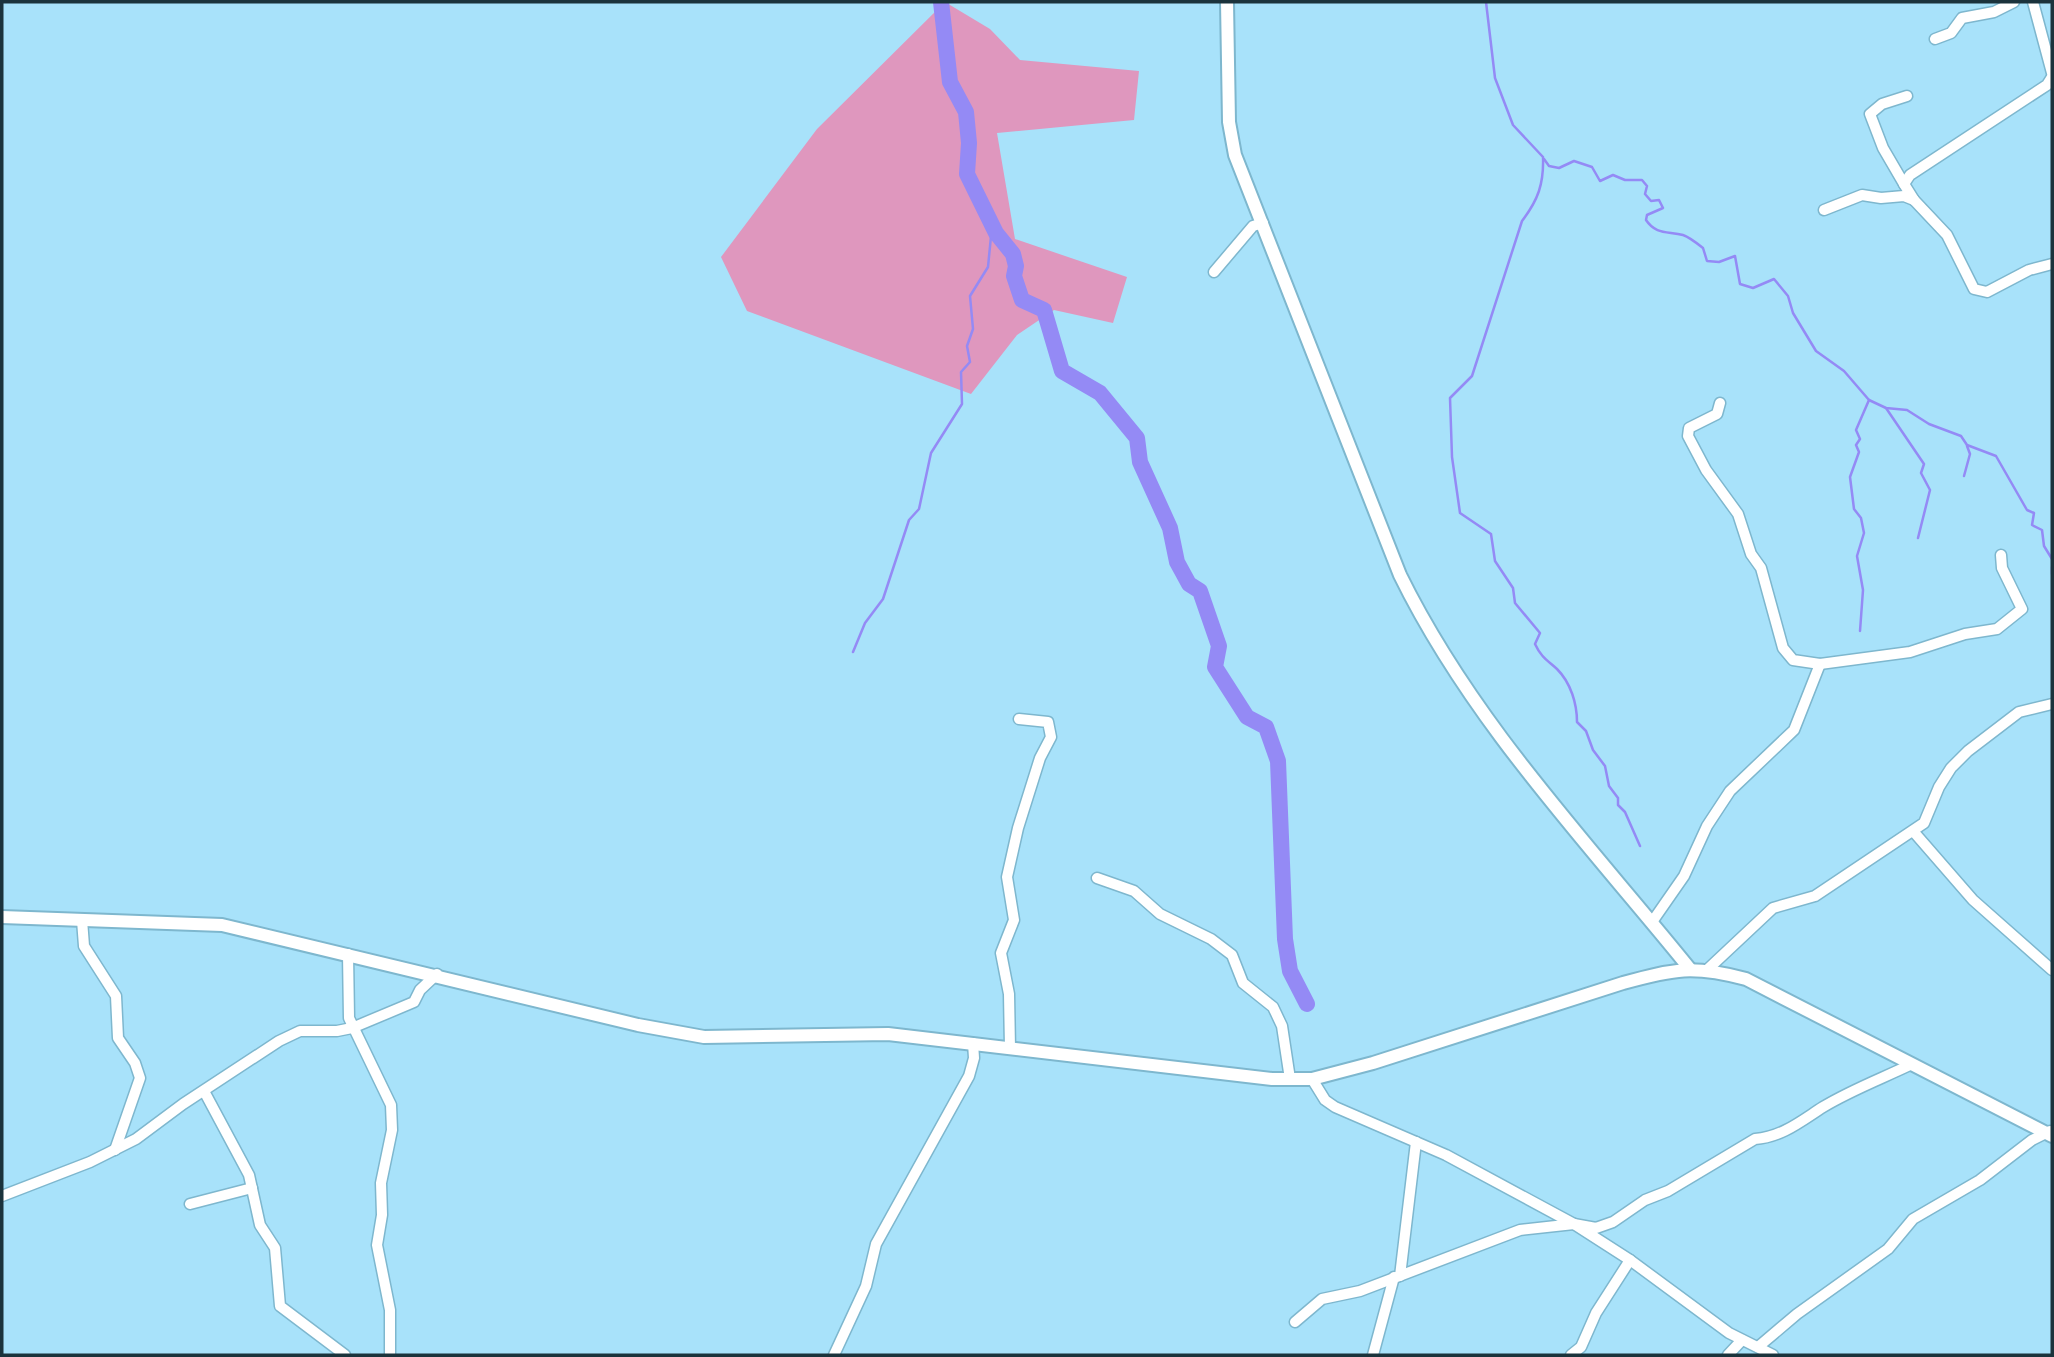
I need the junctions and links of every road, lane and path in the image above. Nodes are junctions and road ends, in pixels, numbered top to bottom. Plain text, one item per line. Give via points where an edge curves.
1 (1227, 2) edge
2 (2014, 2) edge
3 (2033, 2) edge
4 (1935, 39) dead end
5 (2052, 75) edge
6 (1907, 96) dead end
7 (1904, 184) junction
8 (1914, 200) junction
9 (1824, 210) dead end
10 (1264, 223) junction
11 (2052, 264) edge
12 (1214, 272) dead end
13 (1720, 403) dead end
14 (2001, 555) dead end
15 (1820, 664) junction
16 (2052, 704) edge
17 (1019, 719) dead end
18 (1913, 831) junction
19 (1097, 878) dead end
20 (2, 917) edge
21 (82, 920) junction
22 (1652, 922) junction
23 (348, 954) junction
24 (1690, 969) junction
25 (1708, 969) junction
26 (2052, 970) edge
27 (437, 974) junction
28 (352, 1028) junction
29 (973, 1043) junction
30 (1010, 1048) junction
31 (1912, 1064) junction
32 (1290, 1079) junction
33 (1311, 1079) junction
34 (204, 1091) junction
35 (2050, 1133) edge
36 (1416, 1142) junction
37 (116, 1150) junction
38 (252, 1188) junction
39 (2, 1196) edge
40 (190, 1204) dead end
41 (1574, 1224) junction
42 (1630, 1260) junction
43 (1397, 1277) junction
44 (1295, 1322) dead end
45 (1742, 1340) junction
46 (1758, 1347) junction
47 (345, 1355) edge
48 (390, 1355) edge
49 (834, 1355) edge
50 (1373, 1355) edge
51 (1572, 1355) edge
52 (1728, 1355) edge
53 (1773, 1355) edge

1 - 10 street via 1229,122 1235,155
2 - 4 street via 1994,12 1962,18 1951,33
3 - 5 street
5 - 7 street via 2048,85 1910,175
6 - 7 street via 1882,104 1870,114 1882,148
7 - 8 street
8 - 9 street via 1862,195
8 - 11 street via 1940,225 1969,284 1980,292
10 - 12 street via 1253,226
10 - 22 street via 1387,547 1428,631 1566,820
13 - 15 street via 1717,414 1689,428 1688,436 1738,514 1760,568 1785,653 1793,660
14 - 15 street via 2006,578 2022,609 2004,625 1910,652
15 - 22 street via 1794,730 1730,791 1707,826 1684,876
16 - 18 street via 2019,712 1968,751 1951,768 1924,823
17 - 30 street via 1048,722 1051,737 1018,828 1007,877 1014,920 1000,953 1009,994
18 - 25 street via 1815,896 1773,908
18 - 26 street via 1973,900
19 - 32 street via 1134,891 1160,914 1211,939 1232,955 1243,983 1273,1007 1282,1026
20 - 21 street
21 - 23 street via 222,925
21 - 37 street via 84,946 116,996 118,1038 140,1078
22 - 24 street
23 - 27 street
23 - 28 street via 347,1008
24 - 25 street
24 - 33 street via 1623,983
25 - 31 street via 1746,978
27 - 28 street via 414,1002
27 - 29 street via 704,1037 888,1034
28 - 34 street via 300,1031
28 - 48 street via 377,1074 393,1118 381,1183 377,1245 390,1310
29 - 30 street
29 - 49 street via 969,1076 876,1244 866,1286
30 - 32 street
31 - 35 street
31 - 41 street via 1770,1138 1755,1139 1613,1222 1596,1228
32 - 33 street
33 - 36 street via 1335,1107
34 - 37 street
34 - 38 street
35 - 46 street via 1913,1219 1888,1249
36 - 41 street
36 - 43 street
37 - 39 street
38 - 40 street
38 - 47 street via 264,1236 275,1248 280,1306
41 - 42 street
41 - 43 street via 1520,1230
42 - 45 street
42 - 51 street
43 - 44 street via 1322,1299
43 - 50 street
45 - 46 street
45 - 52 street
46 - 53 street

